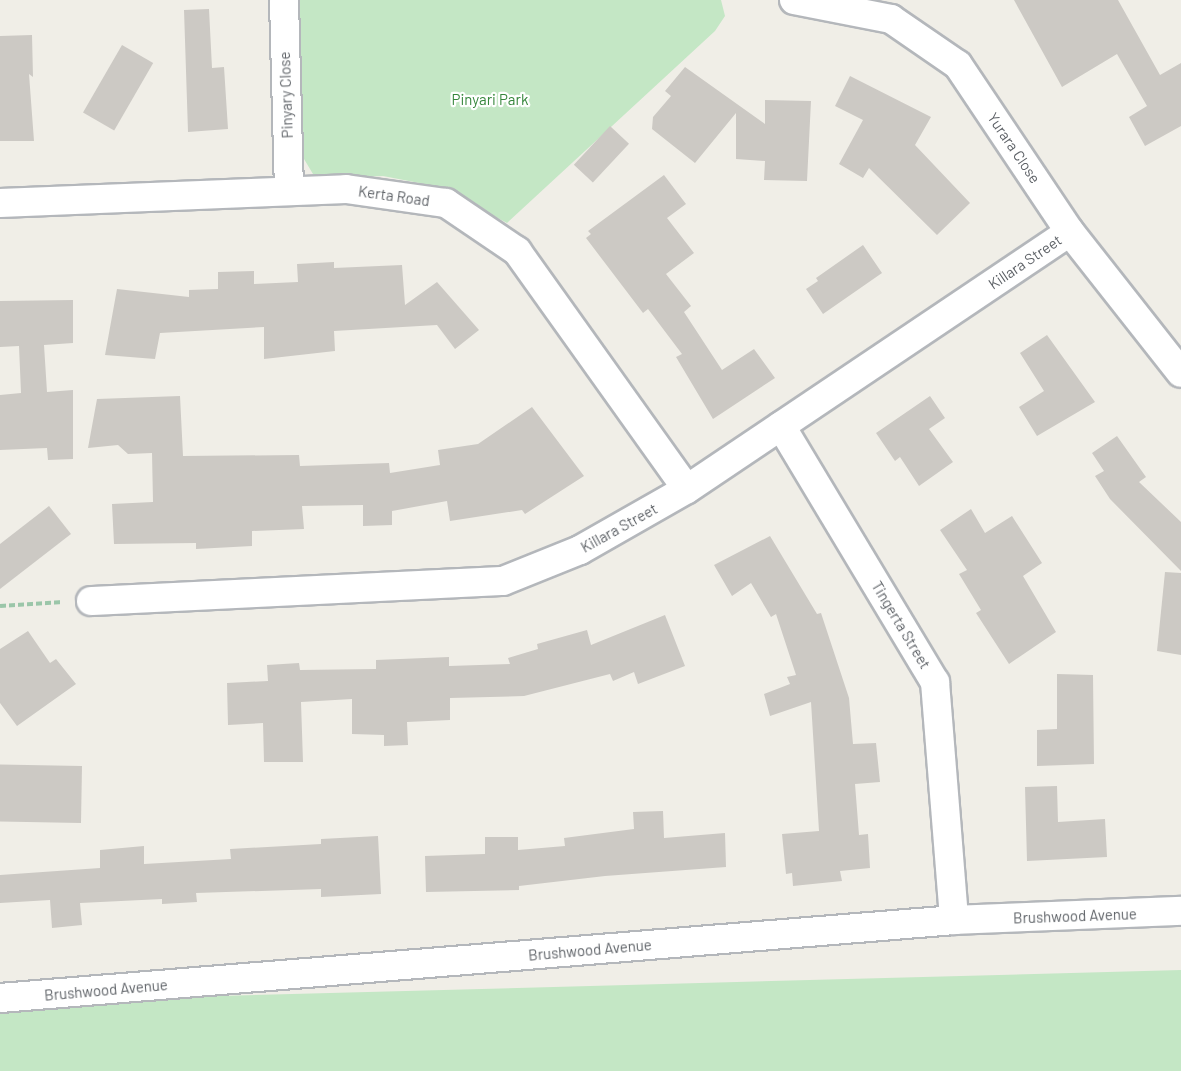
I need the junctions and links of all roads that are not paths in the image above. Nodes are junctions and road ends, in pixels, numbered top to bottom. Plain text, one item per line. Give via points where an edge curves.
1 (284, 0) edge
2 (794, 0) edge
3 (289, 191) junction
4 (0, 203) edge
5 (1070, 232) junction
6 (1181, 374) edge
7 (781, 426) junction
8 (687, 489) junction
9 (91, 601) road end
10 (1181, 912) edge
11 (954, 920) junction
12 (0, 998) edge

1 - 3 street, Pinyary Close
2 - 5 street, Yurara Close via 891,18 958,65
3 - 4 street, Kerta Road
3 - 8 street, Kerta Road via 345,189 446,203 517,251
5 - 6 street, Yurara Close
5 - 7 street, Killara Street
7 - 8 street, Killara Street
7 - 11 street, Tingerta Street via 935,682
8 - 9 street, Killara Street via 580,550 503,581
10 - 11 street, Brushwood Avenue
11 - 12 street, Brushwood Avenue

